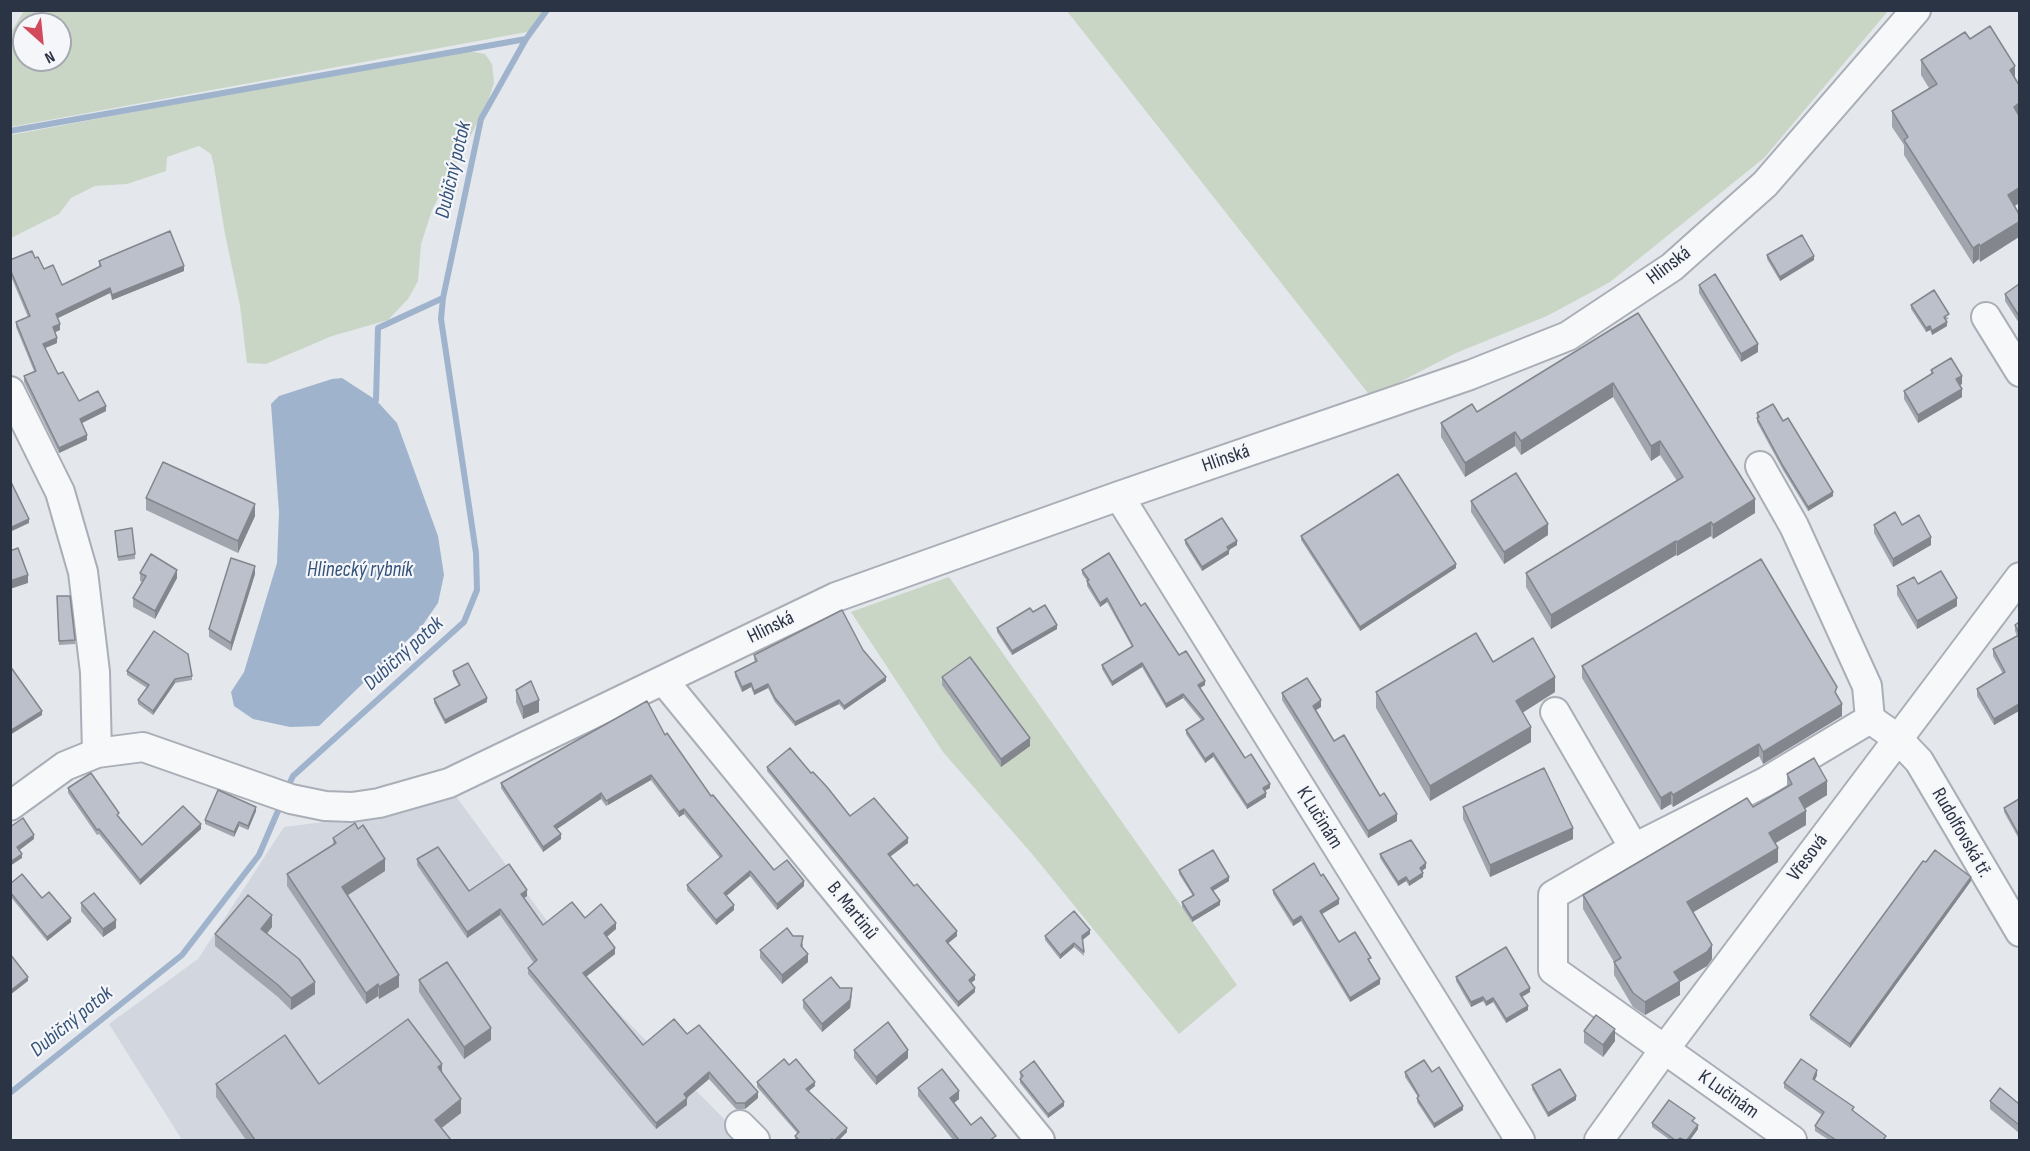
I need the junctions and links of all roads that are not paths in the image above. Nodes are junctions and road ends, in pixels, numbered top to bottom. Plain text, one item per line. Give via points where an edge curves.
1 (1916, 10) edge
2 (1986, 317) dead end
3 (2019, 372) edge
4 (10, 391) edge
5 (1761, 466) dead end
6 (1119, 496) junction
7 (2019, 577) edge
8 (664, 681) junction
9 (1555, 712) dead end
10 (1870, 719) junction
11 (1897, 738) junction
12 (97, 753) junction
13 (10, 806) edge
14 (1634, 848) junction
15 (2019, 932) edge
16 (1664, 1050) junction
17 (1040, 1140) edge
18 (1520, 1140) edge
19 (1599, 1140) edge
20 (1792, 1140) edge

1 - 6 street, Hlinská via 1765,184 1672,267 1568,336 1470,375
2 - 3 street
4 - 12 street via 60,492 83,572 95,672
5 - 10 street via 1794,526 1867,686
6 - 8 street, Hlinská via 836,597
6 - 18 street, K Lučinám
7 - 11 street, Vřesová
8 - 12 street, Hlinská via 449,783 352,807 325,806 283,796 143,747
8 - 17 street, B. Martinů
9 - 14 street
10 - 11 street, Rudolfovská tř.
10 - 14 street via 1765,782
11 - 15 street, Rudolfovská tř. via 1919,761
11 - 16 street, Vřesová
12 - 13 street, Hlinská via 65,766
14 - 16 street, K Lučinám via 1553,895 1553,970
16 - 19 street, Vřesová
16 - 20 street, K Lučinám

